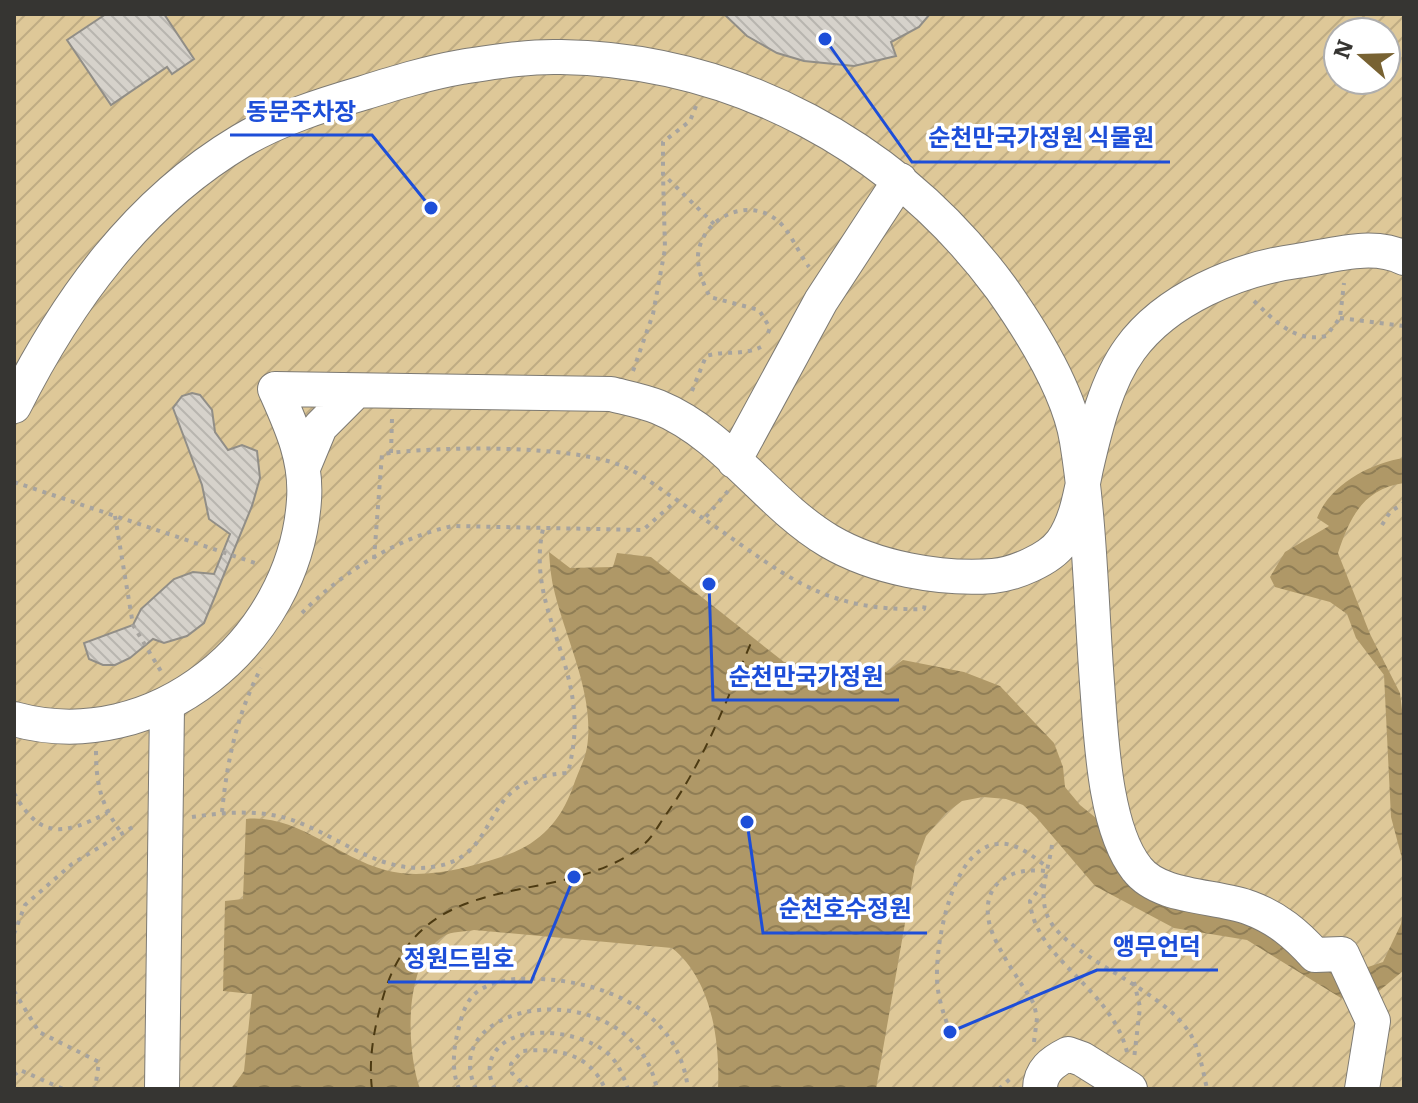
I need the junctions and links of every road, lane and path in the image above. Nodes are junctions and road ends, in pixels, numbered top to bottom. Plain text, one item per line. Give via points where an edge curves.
1 (706, 80) junction
2 (663, 174) junction
3 (900, 180) junction
4 (714, 224) junction
5 (1336, 255) junction
6 (1404, 258) edge
7 (1232, 280) junction
8 (827, 292) junction
9 (1340, 318) junction
10 (1404, 326) edge
11 (356, 391) junction
12 (623, 397) junction
13 (14, 406) edge
14 (680, 420) junction
15 (740, 466) junction
16 (303, 468) junction
17 (14, 482) edge
18 (1083, 485) junction
19 (677, 500) junction
20 (1404, 503) edge
21 (115, 516) junction
22 (704, 519) junction
23 (1382, 525) dead end
24 (543, 529) junction
25 (374, 559) junction
26 (931, 572) junction
27 (286, 573) junction
28 (293, 623) dead end
29 (268, 658) dead end
30 (172, 702) junction
31 (14, 719) edge
32 (96, 725) junction
33 (14, 793) edge
34 (222, 812) junction
35 (107, 813) junction
36 (165, 821) junction
37 (121, 832) junction
38 (1052, 845) dead end
39 (1046, 870) junction
40 (1043, 884) junction
41 (14, 934) edge
42 (1134, 982) junction
43 (14, 991) edge
44 (950, 1032) dead end
45 (1029, 1054) dead end
46 (14, 1075) edge
47 (1027, 1082) edge
48 (63, 1089) edge
49 (95, 1089) edge
50 (162, 1089) edge
51 (459, 1089) edge
52 (476, 1089) edge
53 (495, 1089) edge
54 (528, 1089) edge
55 (605, 1089) edge
56 (628, 1089) edge
57 (657, 1089) edge
58 (688, 1089) edge
59 (999, 1089) edge
60 (1130, 1089) edge
61 (1207, 1089) edge
62 (1362, 1089) edge

1 - 2 path via 690,121 663,142
1 - 3 street via 748,91 802,116
1 - 13 street via 615,59 518,58 421,75 308,111 244,139 159,203 96,272 61,320
2 - 4 path
2 - 12 path via 665,249 653,314
3 - 8 street
3 - 18 street via 938,213 1030,328 1076,434
4 - 8 path via 733,210 753,210 778,221
4 - 14 path via 699,249 701,280 710,297 759,310 770,328 764,346 754,351 706,356
5 - 6 street via 1366,250
5 - 7 street via 1282,263
5 - 9 path via 1344,280
7 - 9 path via 1296,336 1326,336
7 - 18 street via 1162,316 1129,350 1095,429
8 - 15 street
9 - 10 path
11 - 12 street
11 - 16 street via 320,427
11 - 16 street via 275,389
12 - 14 street
14 - 15 street
15 - 22 path
15 - 26 street via 829,541 872,560
16 - 27 street via 299,537
17 - 21 path
18 - 26 street via 1070,527 1050,554 997,576
18 - 62 street via 1103,766 1135,868 1160,884 1246,906 1274,919 1315,955 1342,954 1373,1021
19 - 22 path
19 - 24 path via 643,530
19 - 25 path via 626,467 571,453 412,449 382,454
20 - 23 path
21 - 27 path
21 - 30 path via 133,625
22 - 26 path via 806,588 839,602 887,610 924,609
24 - 25 path via 453,526 423,532
24 - 34 path via 537,561 541,590 574,709 575,743 568,773 531,777 498,806 475,850 435,867 384,862 266,814
25 - 28 path
27 - 30 street via 268,612 246,639 218,670
29 - 34 path via 227,762
30 - 32 street
30 - 36 street
31 - 32 street
32 - 35 path via 97,789
33 - 35 path via 26,816 54,830
34 - 36 path
35 - 37 path
36 - 37 path
36 - 50 street
37 - 41 path via 72,864 25,905
38 - 39 path
39 - 40 path
39 - 44 path via 1016,847 999,843 986,847 962,870 938,950 937,980
39 - 45 path via 1013,871 1000,880 988,904 989,924 1034,1004 1037,1018
40 - 42 path via 1054,928
40 - 42 path via 1030,901 1039,931 1107,1007 1123,1035 1131,1069 1140,1007
42 - 61 path via 1190,1035
43 - 49 path via 39,1032 99,1062
46 - 48 path via 20,1070
47 - 59 path
47 - 60 street via 1040,1080 1046,1068 1068,1054
51 - 58 path via 453,1069 455,1042 466,1006 475,993 495,983 531,979 580,983 639,1006 672,1038
52 - 57 path via 471,1063 486,1030 505,1016 526,1010 563,1011 618,1027 646,1054
53 - 56 path via 489,1075 495,1049 514,1036 534,1034 578,1039 607,1052
54 - 55 path via 512,1073 511,1064 522,1051 533,1050 585,1061

